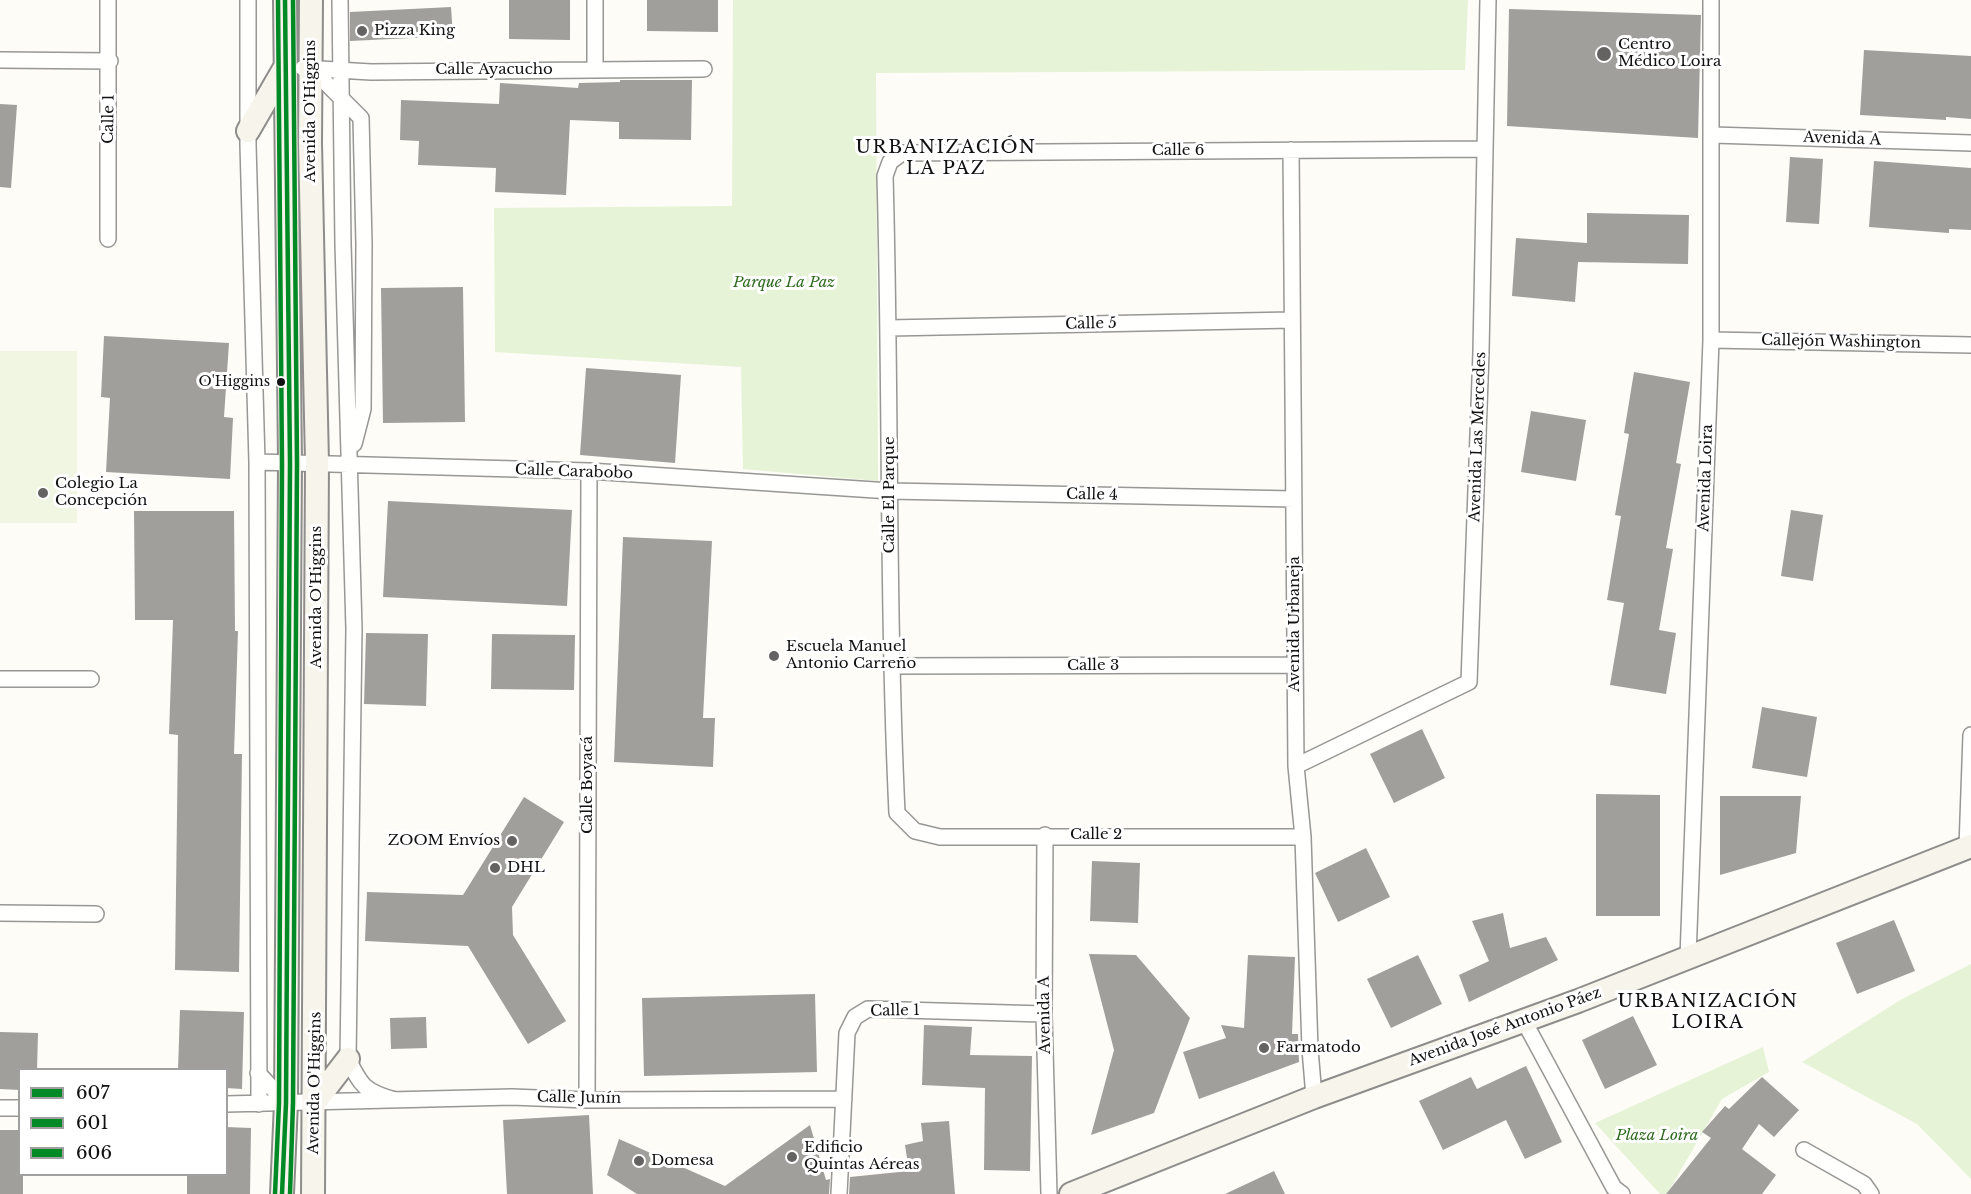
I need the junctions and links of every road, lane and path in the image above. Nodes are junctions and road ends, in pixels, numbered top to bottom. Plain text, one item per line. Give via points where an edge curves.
1 (108, 0) edge
2 (248, 0) edge
3 (285, 0) edge
4 (311, 0) edge
5 (340, 0) edge
6 (595, 0) edge
7 (1488, 0) edge
8 (1711, 0) edge
9 (0, 60) edge
10 (110, 62) junction
11 (285, 67) junction
12 (311, 68) junction
13 (704, 69) dead end
14 (342, 70) junction
15 (595, 70) junction
16 (341, 97) junction
17 (248, 130) junction
18 (1713, 135) junction
19 (1971, 142) edge
20 (1484, 149) junction
21 (1291, 150) junction
22 (885, 176) joint
23 (108, 239) dead end
24 (1292, 320) junction
25 (889, 328) junction
26 (1711, 340) junction
27 (1971, 345) edge
28 (257, 462) junction
29 (317, 463) junction
30 (290, 464) junction
31 (349, 465) junction
32 (589, 471) junction
33 (890, 491) junction
34 (1294, 499) junction
35 (1295, 665) junction
36 (890, 666) junction
37 (0, 679) edge
38 (92, 679) dead end
39 (1971, 735) edge
40 (1296, 766) junction
41 (897, 813) joint
42 (1045, 835) junction
43 (1303, 837) junction
44 (1969, 846) edge
45 (0, 913) edge
46 (96, 914) dead end
47 (1688, 957) junction
48 (1044, 1014) junction
49 (1524, 1021) junction
50 (348, 1059) junction
51 (258, 1073) junction
52 (1314, 1097) junction
53 (844, 1099) junction
54 (395, 1100) junction
55 (587, 1100) junction
56 (315, 1102) junction
57 (286, 1103) junction
58 (228, 1104) edge
59 (259, 1104) junction
60 (0, 1108) edge
61 (18, 1108) edge
62 (1804, 1150) dead end
63 (1615, 1192) edge
64 (282, 1194) edge
65 (313, 1194) edge
66 (839, 1194) edge
67 (1049, 1194) edge
68 (1071, 1194) edge
69 (1871, 1194) edge

1 - 10 street, Calle 1
2 - 17 street
3 - 11 main road, Avenida O'Higgins
4 - 12 main road, Avenida O'Higgins
5 - 14 street, Avenida O'Higgins
6 - 15 street
7 - 20 street, Avenida Las Mercedes
8 - 18 street, Avenida Loira
9 - 10 street
10 - 23 street, Calle 1
11 - 12 street, Calle Ayacucho
11 - 17 main road
11 - 30 main road, Avenida O'Higgins
12 - 14 street, Calle Ayacucho
12 - 16 street
12 - 29 main road, Avenida O'Higgins
13 - 15 street, Calle Ayacucho
14 - 15 street, Calle Ayacucho
14 - 16 street, Avenida O'Higgins
16 - 31 street, Avenida O'Higgins
16 - 31 street via 361,118 364,244 363,409
17 - 28 street
18 - 19 street, Avenida A
18 - 26 street, Avenida Loira
20 - 21 street, Calle 6
20 - 40 street, Avenida Las Mercedes via 1469,682
21 - 22 street, Calle 6 via 902,153 891,162
21 - 24 street, Avenida Urbaneja
22 - 25 street, Calle El Parque
24 - 25 street, Calle 5
24 - 34 street, Avenida Urbaneja
25 - 33 street, Calle El Parque
26 - 27 street, Callejón Washington
26 - 47 street, Avenida Loira
28 - 30 street, Calle Carabobo
28 - 51 street
29 - 30 street, Calle Carabobo
29 - 31 street, Calle Carabobo
29 - 56 main road, Avenida O'Higgins
30 - 57 main road, Avenida O'Higgins
31 - 32 street, Calle Carabobo
31 - 50 street, Avenida O'Higgins via 354,641
32 - 33 street, Calle Carabobo
32 - 55 street, Calle Boyacá
33 - 34 street, Calle 4
33 - 36 street, Calle El Parque
34 - 35 street, Avenida Urbaneja
35 - 36 street, Calle 3
35 - 40 street, Avenida Urbaneja
36 - 41 street, Calle El Parque
37 - 38 street
39 - 44 street
40 - 43 street, Avenida Urbaneja
41 - 42 street, Calle 2 via 915,831 940,837
42 - 43 street, Calle 2
42 - 48 street, Avenida A
43 - 52 street, Avenida Urbaneja
44 - 47 main road, Avenida José Antonio Páez
45 - 46 street
47 - 49 main road, Avenida José Antonio Páez
48 - 53 street, Calle 1 via 868,1008 855,1017 847,1033
48 - 67 street, Avenida A
49 - 52 main road, Avenida José Antonio Páez
49 - 63 street
50 - 54 street via 365,1089
50 - 56 main road
51 - 57 street, Avenida O'Higgins
51 - 59 street
52 - 68 main road, Avenida José Antonio Páez
53 - 55 street, Calle Junín
53 - 66 street, Calle 1
54 - 55 street, Calle Junín
54 - 56 street, Calle Junín
56 - 57 street, Calle Junín
56 - 65 main road, Avenida O'Higgins
57 - 59 street, Calle Junín
57 - 64 main road, Avenida O'Higgins
58 - 59 street, Calle Junín
60 - 61 street
62 - 69 street via 1864,1184

